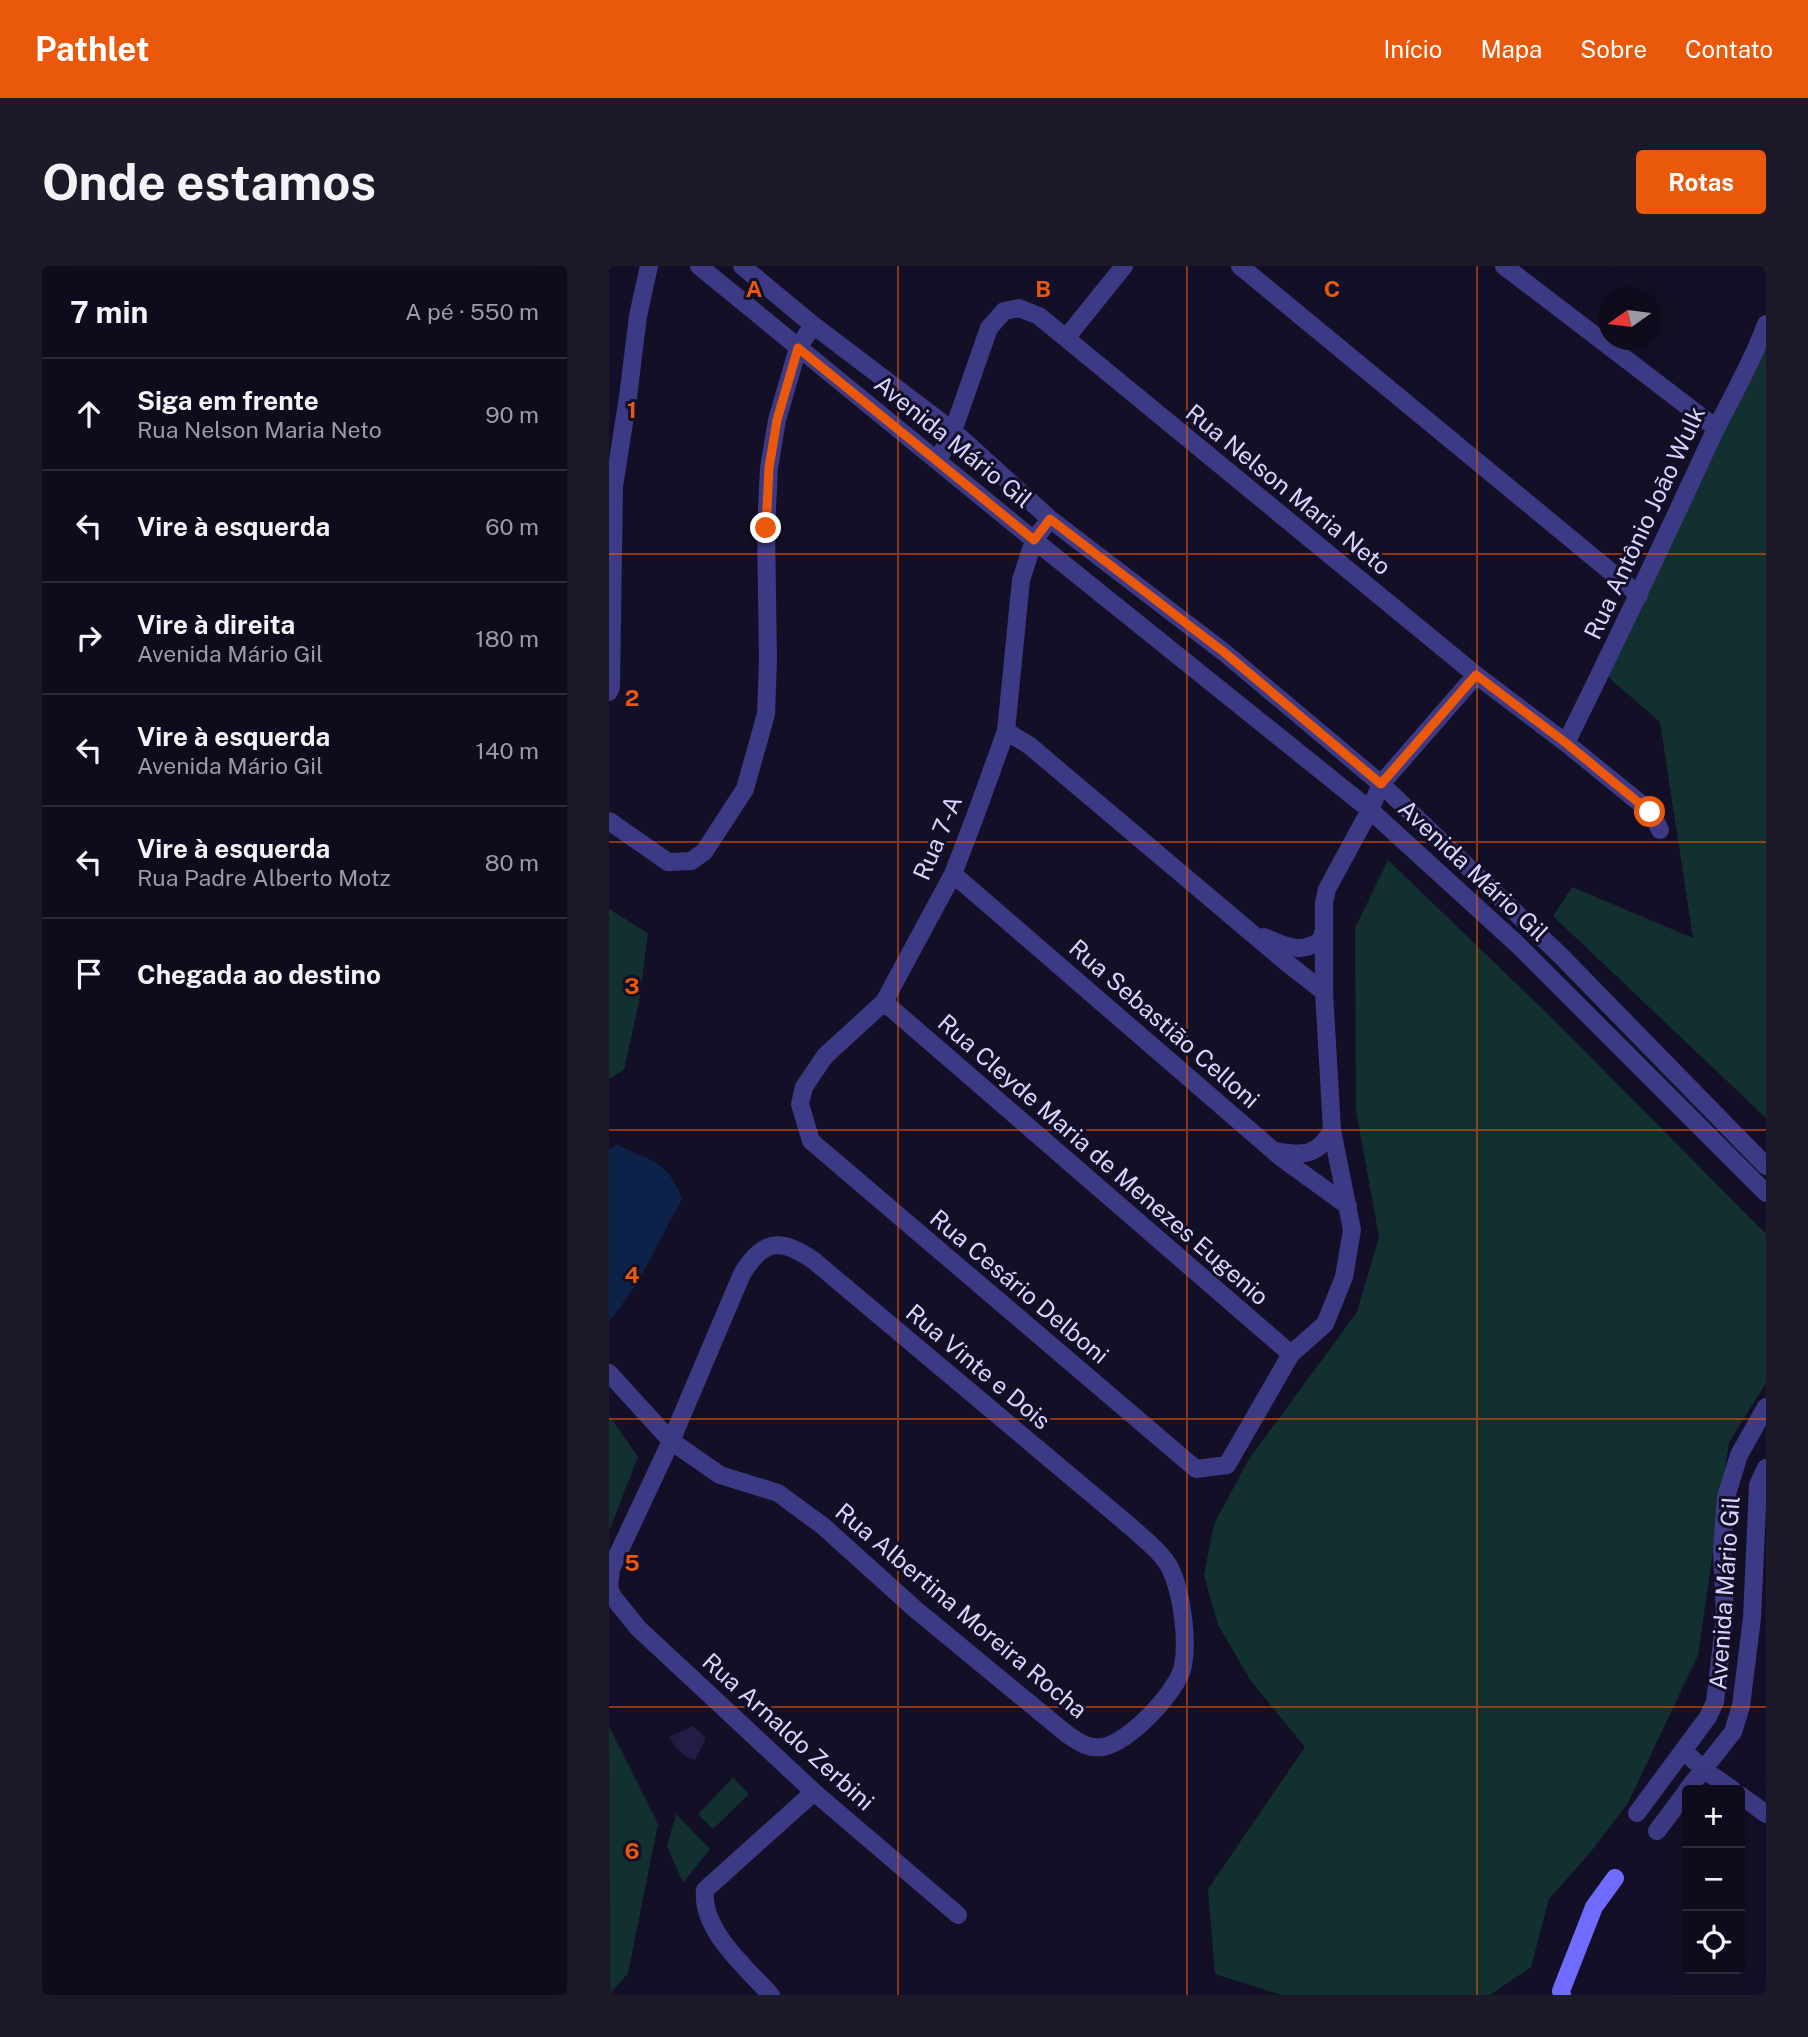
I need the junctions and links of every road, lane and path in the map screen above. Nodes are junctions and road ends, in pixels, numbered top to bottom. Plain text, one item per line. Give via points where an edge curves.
1 (649, 266) edge
2 (699, 266) edge
3 (742, 266) edge
4 (1124, 266) edge
5 (1240, 266) edge
6 (1504, 266) edge
7 (1766, 324) edge
8 (813, 325) junction
9 (1066, 338) junction
10 (798, 348) junction
11 (1716, 428) junction
12 (953, 431) junction
13 (938, 460) junction
14 (1050, 519) junction
15 (1034, 540) junction
16 (1639, 595) junction
17 (1225, 653) junction
18 (1476, 675) junction
19 (1206, 678) junction
20 (609, 692) edge
21 (1006, 731) junction
22 (1566, 743) junction
23 (1381, 784) junction
24 (1370, 810) junction
25 (609, 821) edge
26 (1660, 830) dead end
27 (953, 874) junction
28 (1324, 929) junction
29 (1534, 929) junction
30 (1251, 933) junction
31 (1518, 945) junction
32 (1324, 992) junction
33 (884, 1002) junction
34 (1678, 1076) junction
35 (1664, 1089) junction
36 (1332, 1130) junction
37 (811, 1142) joint
38 (1274, 1151) junction
39 (1766, 1167) edge
40 (1766, 1193) edge
41 (1348, 1206) junction
42 (1291, 1354) junction
43 (609, 1373) edge
44 (1764, 1414) edge
45 (671, 1441) junction
46 (1766, 1468) edge
47 (1163, 1557) joint
48 (1725, 1616) junction
49 (1759, 1620) edge
50 (1684, 1751) junction
51 (1703, 1769) junction
52 (1691, 1785) edge
53 (1726, 1785) edge
54 (814, 1792) junction
55 (1682, 1797) edge
56 (1745, 1799) edge
57 (1637, 1812) dead end
58 (1766, 1814) edge
59 (1657, 1832) dead end
60 (1615, 1878) dead end
61 (958, 1915) dead end
62 (1563, 1994) edge
63 (771, 1995) edge

1 - 20 street via 614,486
2 - 10 street, Avenida Mário Gil
3 - 8 street, Avenida Mário Gil
4 - 9 street
5 - 16 street
6 - 11 street
7 - 11 street, Rua Antônio João Wulk
8 - 10 street
8 - 12 street, Avenida Mário Gil
9 - 12 street, Rua Nelson Maria Neto via 1039,316 1019,308 1004,311 989,328
9 - 18 street, Rua Nelson Maria Neto
10 - 13 street, Avenida Mário Gil
10 - 25 street via 769,468 766,714 745,789 704,852 691,860 668,862
11 - 16 street, Rua Antônio João Wulk
12 - 13 street, Rua Nelson Maria Neto
12 - 14 street, Avenida Mário Gil
13 - 15 street, Avenida Mário Gil
14 - 15 street, Rua 7-A
14 - 17 street, Avenida Mário Gil
15 - 19 street, Avenida Mário Gil
15 - 21 street, Rua 7-A via 1021,580
16 - 22 street, Rua Antônio João Wulk
17 - 19 street
17 - 23 street, Avenida Mário Gil
18 - 22 street, Rua Nelson Maria Neto
18 - 23 street
19 - 24 street, Avenida Mário Gil
21 - 27 street, Rua 7-A
21 - 30 street via 1030,746
22 - 26 street, Rua Nelson Maria Neto via 1650,812
23 - 24 street
23 - 29 street, Avenida Mário Gil
24 - 28 street via 1327,889
24 - 31 street, Avenida Mário Gil
27 - 33 street, Rua 7-A
27 - 38 street, Rua Sebastião Celloni
28 - 30 street via 1321,940 1300,949
28 - 32 street
29 - 31 street
29 - 34 street, Avenida Mário Gil
30 - 32 street
31 - 35 street, Avenida Mário Gil
32 - 36 street
33 - 37 street, Rua 7-A via 825,1056 804,1087 800,1104
33 - 42 street, Rua Cleyde Maria de Menezes Eugenio
34 - 35 street
34 - 39 street, Avenida Mário Gil
35 - 40 street, Avenida Mário Gil
36 - 38 street via 1326,1141 1306,1153
36 - 41 street
37 - 42 street, Rua Cesário Delboni via 1196,1469 1227,1465
38 - 41 street, Rua Sebastião Celloni
41 - 42 street via 1352,1230 1335,1301 1325,1324
43 - 45 street, Rua Albertina Moreira Rocha
44 - 48 street, Avenida Mário Gil via 1739,1455 1726,1497 1722,1551
45 - 47 street, Rua Vinte e Dois via 742,1274 752,1258 778,1244 813,1260
45 - 47 street, Rua Albertina Moreira Rocha via 720,1475 778,1493 823,1526 915,1609 1083,1745 1107,1746 1122,1738 1164,1701 1178,1681 1185,1650 1182,1620 1175,1581
45 - 54 street, Rua Arnaldo Zerbini via 611,1569 609,1588 638,1628
46 - 49 street, Avenida Mário Gil via 1758,1485
48 - 49 street
48 - 50 street, Avenida Mário Gil via 1715,1702
49 - 51 street, Avenida Mário Gil via 1733,1732
50 - 51 street
50 - 57 street, Avenida Mário Gil
51 - 52 street, Avenida Mário Gil
51 - 53 street
54 - 61 street, Rua Arnaldo Zerbini
54 - 63 street via 705,1891 712,1926
55 - 59 street, Avenida Mário Gil
56 - 58 street
60 - 62 street via 1594,1907

